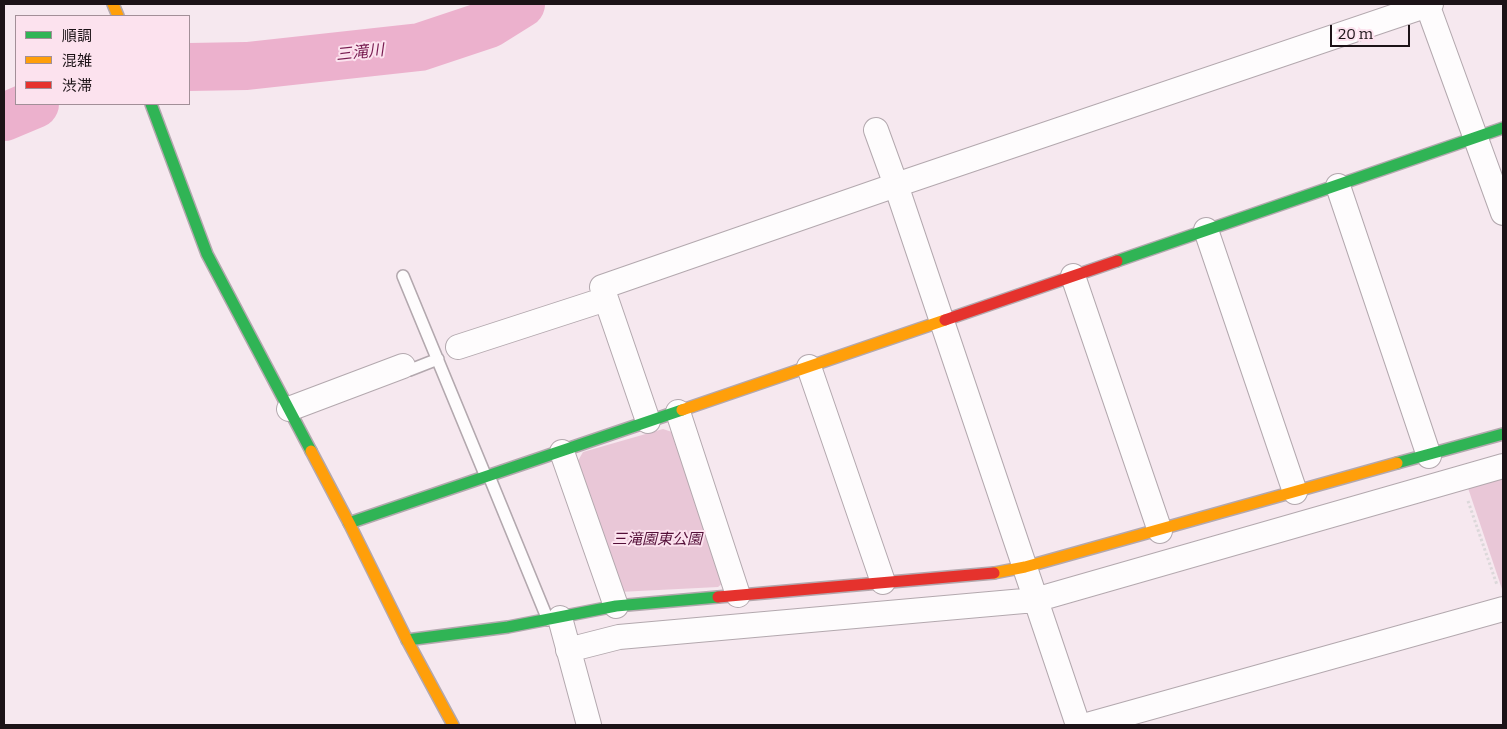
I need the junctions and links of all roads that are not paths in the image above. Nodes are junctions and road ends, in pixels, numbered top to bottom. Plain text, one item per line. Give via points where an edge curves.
1 (1429, 4) edge
2 (151, 105) edge
3 (1503, 128) edge
4 (876, 130) dead end
5 (1475, 138) junction
6 (896, 185) junction
7 (1338, 186) junction
8 (1503, 213) edge
9 (1206, 230) junction
10 (403, 276) dead end
11 (1073, 276) junction
12 (606, 299) junction
13 (941, 321) junction
14 (458, 347) dead end
15 (438, 359) junction
16 (403, 366) joint
17 (809, 367) junction
18 (289, 409) junction
19 (678, 412) junction
20 (648, 421) junction
21 (1503, 434) edge
22 (562, 452) junction
23 (1429, 456) junction
24 (1503, 466) edge
25 (488, 477) junction
26 (1295, 492) junction
27 (349, 523) junction
28 (1160, 531) junction
29 (1025, 567) junction
30 (882, 582) junction
31 (738, 595) junction
32 (1500, 598) edge
33 (1035, 600) junction
34 (616, 606) junction
35 (554, 619) junction
36 (407, 640) junction
37 (568, 650) junction
38 (453, 725) edge
39 (589, 725) edge
40 (1078, 725) edge
41 (1087, 725) edge

1 - 5 street
1 - 6 street
2 - 18 street via 207,254
3 - 5 street
4 - 6 street
5 - 7 street
5 - 8 street
6 - 12 street via 602,287
6 - 13 street
7 - 9 street
7 - 23 street
9 - 11 street
9 - 26 street
10 - 15 lane
11 - 13 street
11 - 28 street
12 - 14 street
12 - 20 street
13 - 17 street
13 - 29 street
15 - 16 lane via 410,370
15 - 25 lane
16 - 18 street
17 - 19 street
17 - 30 street
18 - 27 street
19 - 20 street
19 - 31 street
20 - 22 street
21 - 23 street
22 - 25 street
22 - 34 street
23 - 26 street
24 - 33 street
25 - 27 street
25 - 35 lane
26 - 28 street
27 - 36 street
28 - 29 street
29 - 30 street
29 - 33 street
30 - 31 street
31 - 34 street
32 - 41 street
33 - 37 street via 619,637
33 - 40 street
34 - 35 street
35 - 36 street
35 - 37 street
36 - 38 street
37 - 39 street

